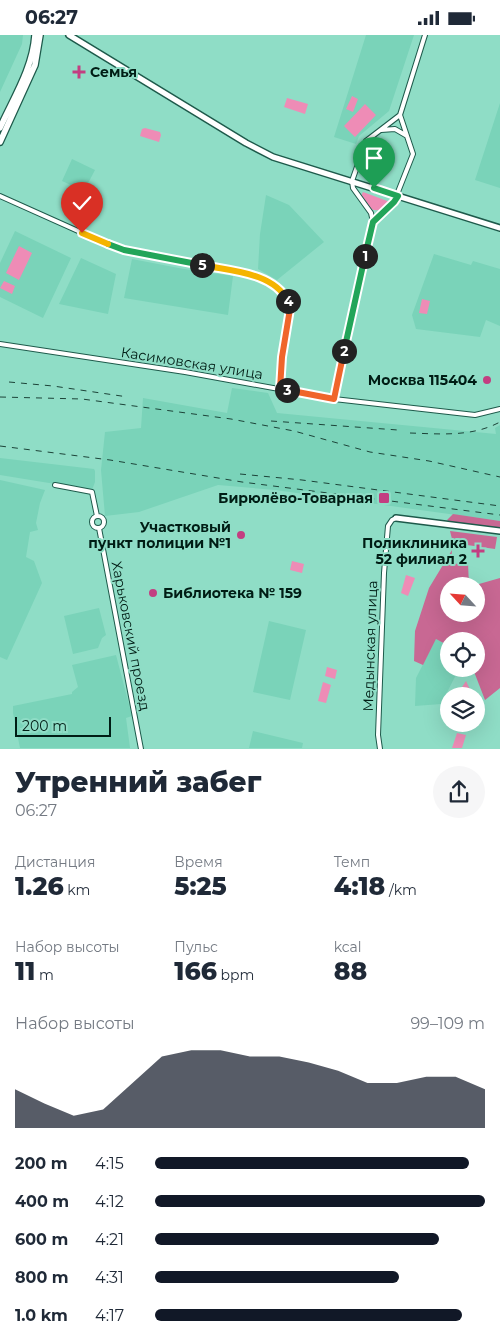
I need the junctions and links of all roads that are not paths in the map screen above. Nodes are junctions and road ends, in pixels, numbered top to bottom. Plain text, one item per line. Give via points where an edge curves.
1 (35, 35) edge
2 (42, 35) edge
3 (426, 35) edge
4 (73, 36) edge
5 (400, 115) junction
6 (0, 128) edge
7 (379, 131) junction
8 (407, 135) junction
9 (0, 143) edge
10 (352, 181) junction
11 (0, 195) edge
12 (398, 196) junction
13 (366, 207) junction
14 (386, 209) junction
15 (373, 222) junction
16 (500, 228) edge
17 (0, 343) edge
18 (280, 389) junction
19 (334, 399) junction
20 (500, 409) edge
21 (54, 485) dead end
22 (97, 516) junction
23 (396, 518) joint
24 (99, 528) junction
25 (500, 531) edge
26 (141, 749) edge
27 (380, 749) edge

1 - 6 main road via 27,70
2 - 9 main road via 29,79
3 - 5 street
4 - 10 street via 246,143 274,157
5 - 7 street
5 - 8 street
7 - 8 street via 395,129
7 - 10 street via 366,141
8 - 12 street via 413,154
10 - 12 street
10 - 13 street
11 - 18 street via 116,248 255,276 271,284 287,299 290,309
12 - 14 street
12 - 16 street
13 - 14 street via 375,212
13 - 15 street
14 - 15 street
15 - 19 street
17 - 18 street, Касимовская улица
18 - 19 street, Касимовская улица
19 - 20 street, Касимовская улица via 475,415
21 - 22 street via 92,492
22 - 24 street via 92,523
22 - 24 street via 104,521
23 - 25 street
23 - 27 street, Медынская улица via 388,526 384,573
24 - 26 street, Харьковский проезд

